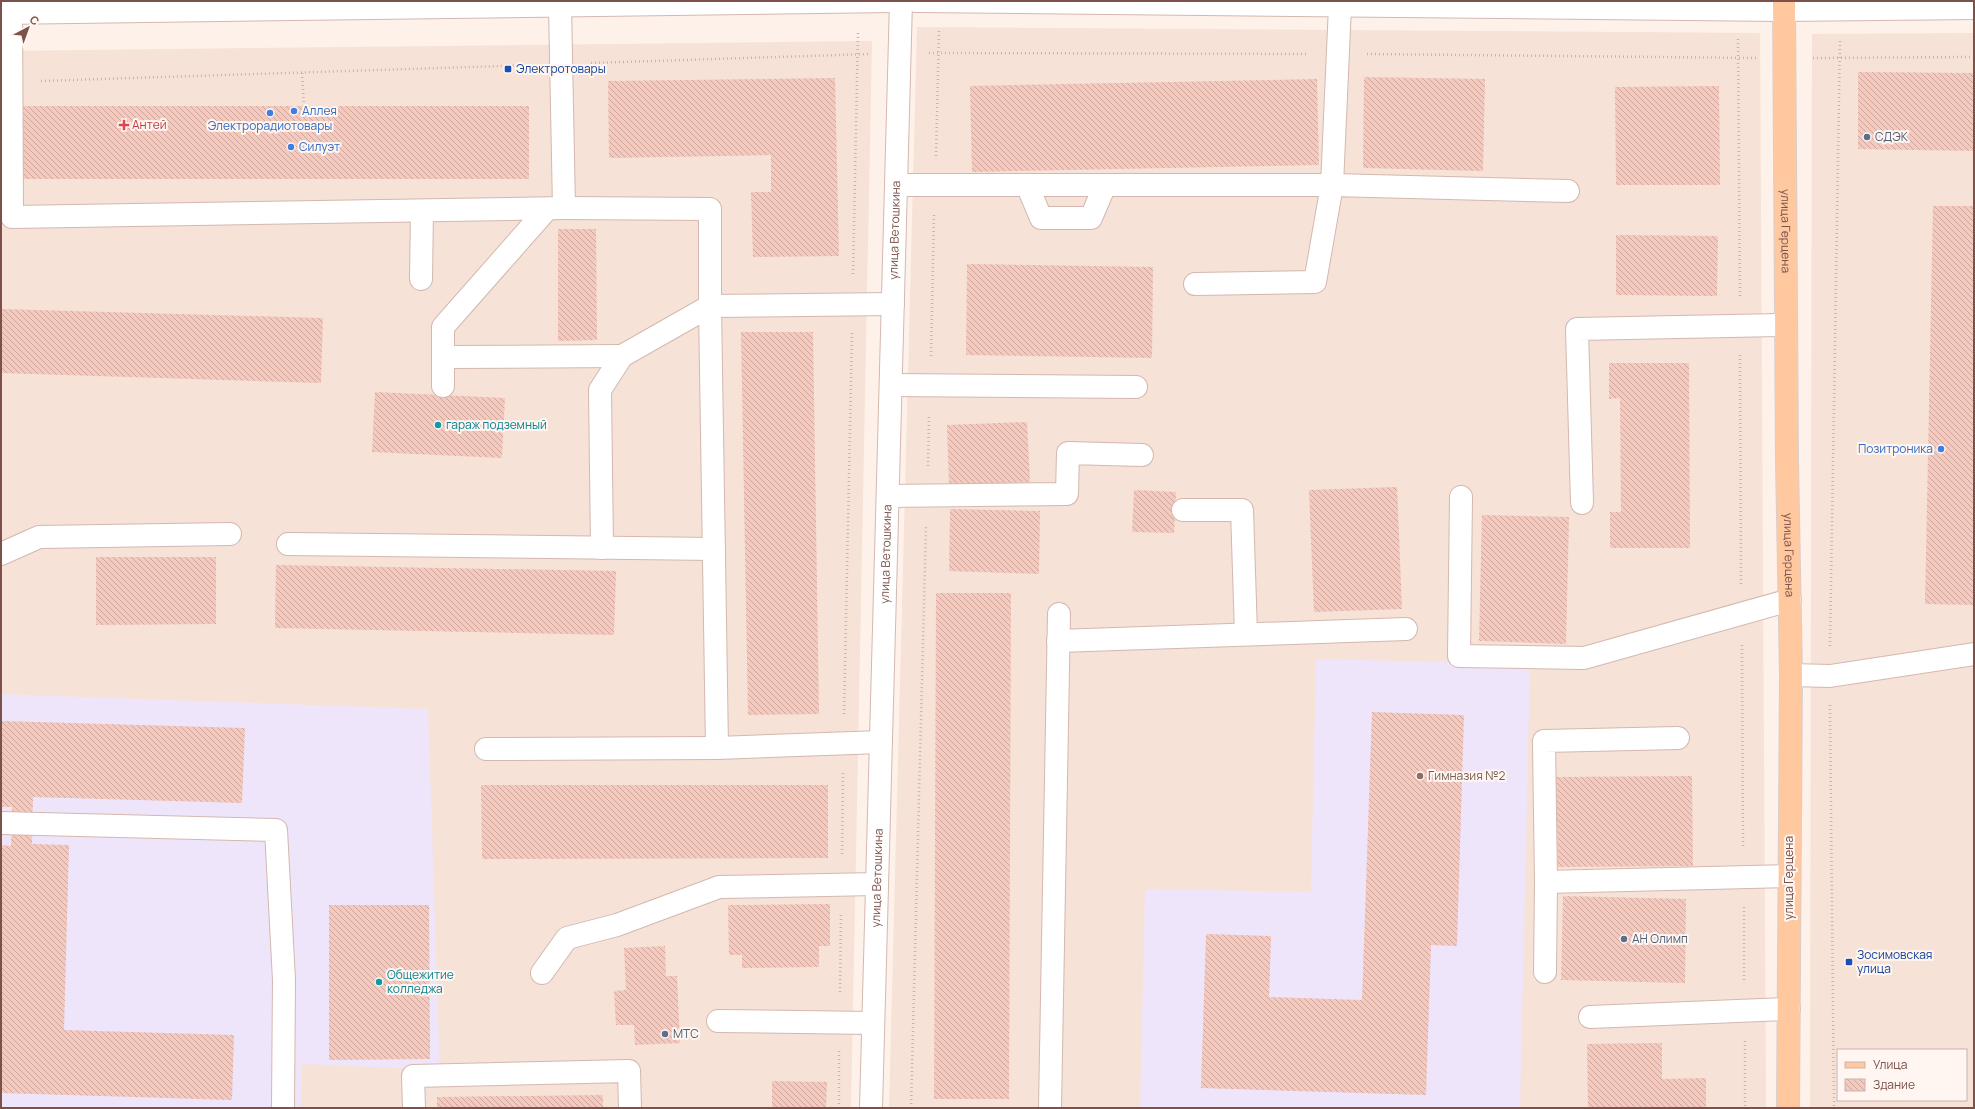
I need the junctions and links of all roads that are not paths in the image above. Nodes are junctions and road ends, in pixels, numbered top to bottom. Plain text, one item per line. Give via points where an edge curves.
1 (894, 1) edge
2 (901, 1) edge
3 (916, 1) edge
4 (858, 2) edge
5 (1389, 3) edge
6 (378, 5) edge
7 (1784, 5) edge
8 (205, 6) edge
9 (560, 6) junction
10 (1340, 6) junction
11 (1974, 8) edge
12 (8, 9) edge
13 (896, 185) junction
14 (1027, 185) junction
15 (1105, 185) junction
16 (1332, 185) junction
17 (1568, 191) dead end
18 (555, 209) junction
19 (422, 211) junction
20 (7, 217) edge
21 (421, 279) dead end
22 (1195, 284) dead end
23 (893, 304) junction
24 (710, 306) junction
25 (1786, 325) junction
26 (622, 356) junction
27 (443, 357) junction
28 (891, 385) junction
29 (443, 386) dead end
30 (1136, 387) dead end
31 (1142, 455) dead end
32 (888, 496) junction
33 (1461, 497) dead end
34 (1582, 503) dead end
35 (1183, 510) dead end
36 (230, 534) dead end
37 (288, 544) dead end
38 (602, 548) junction
39 (714, 549) junction
40 (1, 554) edge
41 (1790, 600) junction
42 (1059, 614) dead end
43 (1406, 629) dead end
44 (1246, 634) junction
45 (1058, 641) junction
46 (1974, 654) edge
47 (1791, 675) junction
48 (1678, 738) dead end
49 (881, 742) junction
50 (717, 748) junction
51 (486, 749) dead end
52 (1, 823) edge
53 (1789, 876) junction
54 (1546, 882) junction
55 (877, 884) junction
56 (1545, 972) dead end
57 (542, 974) dead end
58 (1789, 1009) junction
59 (1590, 1017) dead end
60 (718, 1021) dead end
61 (873, 1023) junction
62 (283, 1108) edge
63 (414, 1108) edge
64 (630, 1108) edge
65 (871, 1108) edge
66 (1050, 1108) edge
67 (1788, 1108) edge

1 - 4 street
2 - 13 street, улица Ветошкина
3 - 10 street
4 - 9 street
5 - 7 street
5 - 10 street
6 - 8 street
6 - 9 street
7 - 11 street
7 - 25 main road, улица Герцена
8 - 12 street
9 - 18 street via 562,64
10 - 16 street
12 - 20 street via 11,82
13 - 14 street
13 - 23 street, улица Ветошкина
14 - 15 street
14 - 15 street via 1041,218 1091,218
15 - 16 street
16 - 17 street
16 - 22 street via 1315,282
18 - 19 street
18 - 24 street via 710,209
18 - 27 street via 443,327
19 - 20 street
19 - 21 street
23 - 24 street
23 - 28 street, улица Ветошкина
24 - 26 street
24 - 39 street
25 - 34 street via 1576,329
25 - 41 main road, улица Герцена
26 - 27 street
26 - 38 street via 600,390
27 - 29 street
28 - 30 street
28 - 32 street, улица Ветошкина
31 - 32 street via 1068,453 1067,494
32 - 49 street, улица Ветошкина
33 - 41 street via 1459,656 1584,658
35 - 44 street via 1242,510
36 - 40 street via 39,537
37 - 38 street
38 - 39 street
39 - 50 street
41 - 47 main road, улица Герцена
42 - 45 street
43 - 44 street
44 - 45 street
45 - 66 street
46 - 47 street via 1830,676
47 - 53 main road, улица Герцена
48 - 54 street via 1544,741
49 - 50 street
49 - 55 street, улица Ветошкина
50 - 51 street
52 - 62 street via 276,830 284,980
53 - 54 street
53 - 58 main road, улица Герцена
54 - 56 street
55 - 57 street via 719,887 617,925 567,938
55 - 61 street, улица Ветошкина
58 - 59 street
58 - 67 main road, улица Герцена
60 - 61 street
61 - 65 street, улица Ветошкина
63 - 64 street via 413,1076 629,1071

